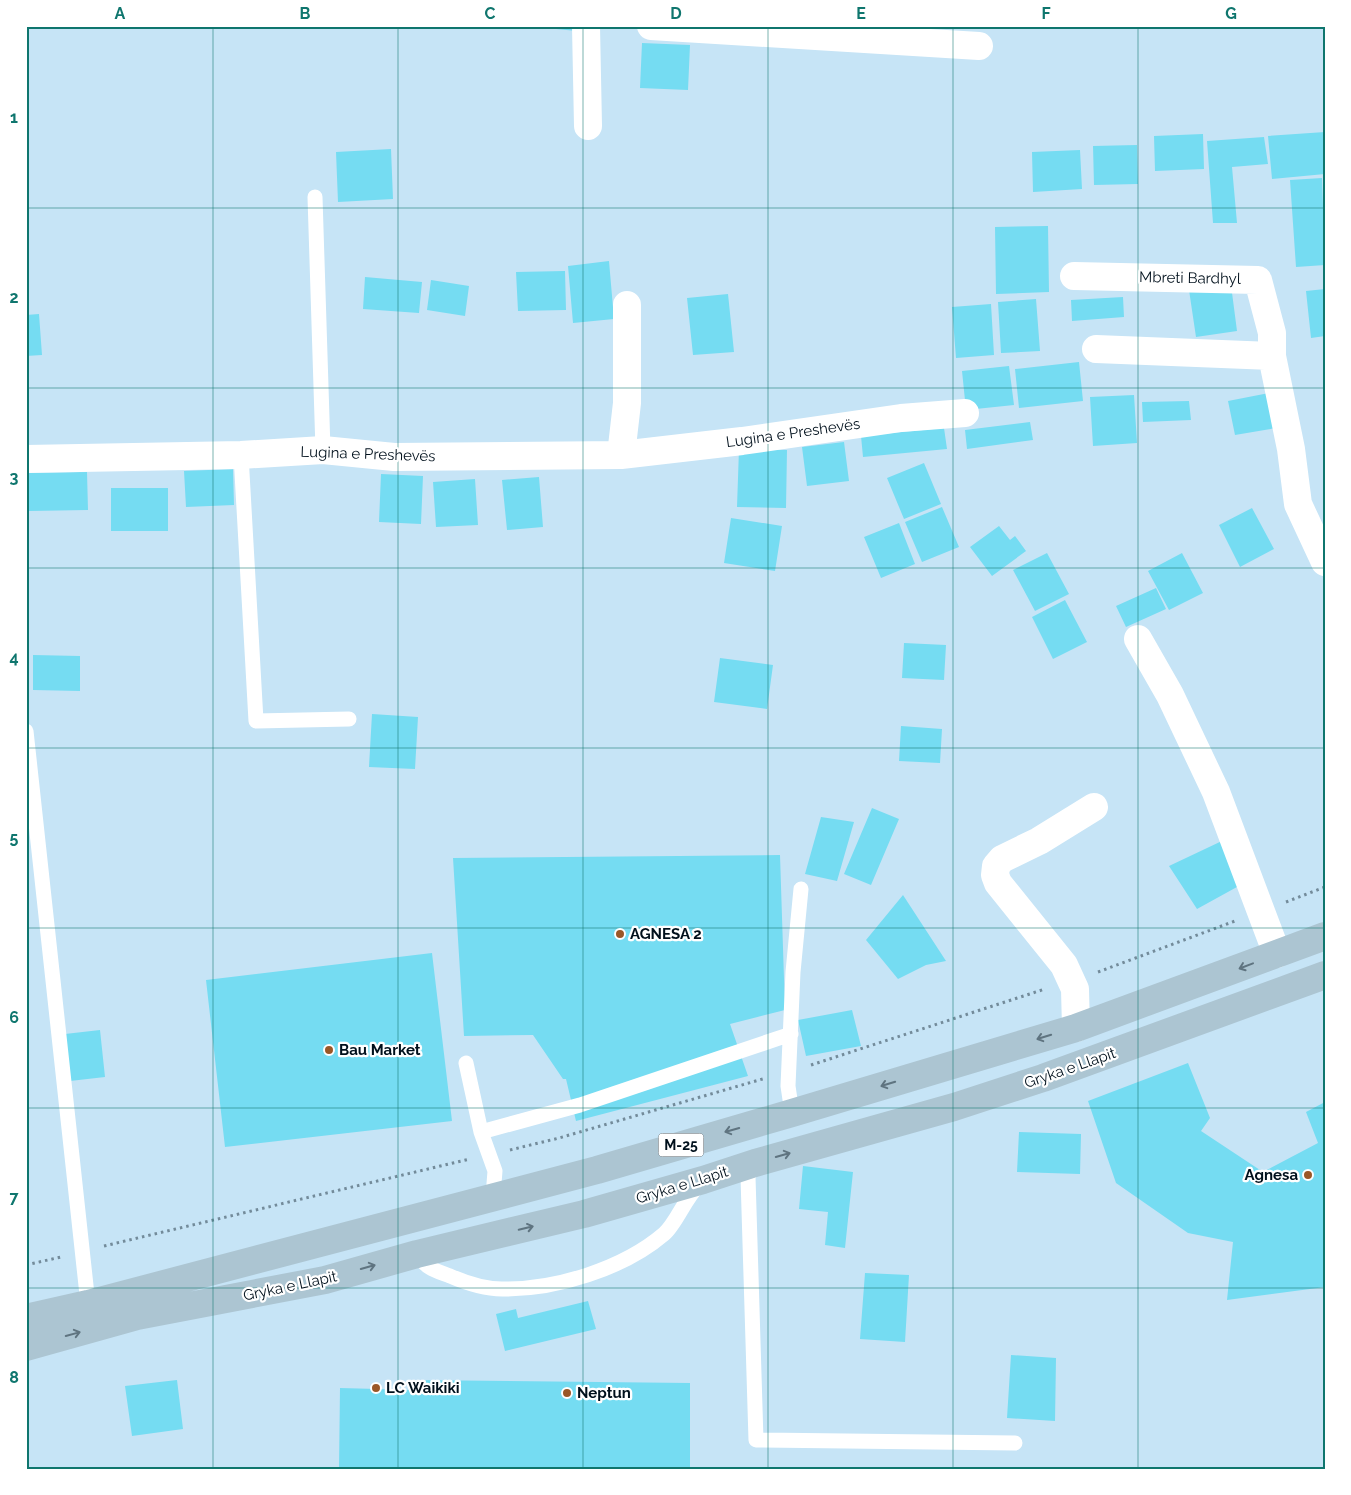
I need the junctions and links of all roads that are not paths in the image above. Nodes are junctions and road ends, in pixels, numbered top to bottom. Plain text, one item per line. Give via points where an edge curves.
1 (586, 26) edge
2 (651, 26) edge
3 (979, 46) dead end
4 (588, 126) dead end
5 (316, 197) dead end
6 (1074, 276) dead end
7 (626, 305) dead end
8 (1096, 349) dead end
9 (1272, 356) junction
10 (965, 413) dead end
11 (323, 450) junction
12 (241, 455) junction
13 (621, 455) junction
14 (26, 459) edge
15 (1325, 562) edge
16 (1138, 639) dead end
17 (349, 719) dead end
18 (26, 731) edge
19 (1094, 807) dead end
20 (801, 889) dead end
21 (1325, 936) edge
22 (1277, 954) junction
23 (1325, 975) edge
24 (1076, 1028) junction
25 (791, 1034) junction
26 (466, 1063) dead end
27 (792, 1113) junction
28 (481, 1132) junction
29 (755, 1163) junction
30 (703, 1180) junction
31 (492, 1196) junction
32 (417, 1254) junction
33 (88, 1304) junction
34 (26, 1318) edge
35 (26, 1347) edge
36 (1015, 1443) dead end

1 - 4 street
2 - 3 street
5 - 11 lane
6 - 9 street, Mbreti Bardhyl via 1258,280 1272,333
7 - 13 street via 628,403
8 - 9 street
9 - 15 street, Mbreti Bardhyl via 1291,449 1298,504
10 - 13 street, Lugina e Preshevës via 901,418
11 - 12 street, Lugina e Preshevës
11 - 13 street, Lugina e Preshevës via 394,457
12 - 14 street, Lugina e Preshevës
12 - 17 lane via 256,721
16 - 22 street via 1170,695 1216,792
18 - 33 lane
19 - 24 street via 1002,859 996,866 995,875 998,884 1064,965 1075,989
20 - 25 lane
21 - 22 main road, M-25
22 -> 24 main road, M-25
29 -> 23 main road, Gryka e Llapit / M-25 via 954,1107 1043,1078
24 -> 27 main road, M-25
25 - 27 lane via 788,1086
25 - 28 lane via 580,1105
26 - 28 lane
27 -> 31 main road, M-25 via 597,1170
28 - 31 lane via 495,1171
29 - 30 main road, Gryka e Llapit / M-25
29 - 36 lane via 748,1177 756,1440
32 -> 30 main road, Gryka e Llapit / M-25 via 584,1214
30 - 32 lane via 688,1195 666,1233 631,1257 599,1273 539,1286 501,1289 469,1284 425,1266
31 - 33 main road, M-25
35 -> 32 main road, Gryka e Llapit / M-25 via 137,1316 325,1280
33 - 34 main road, M-25

